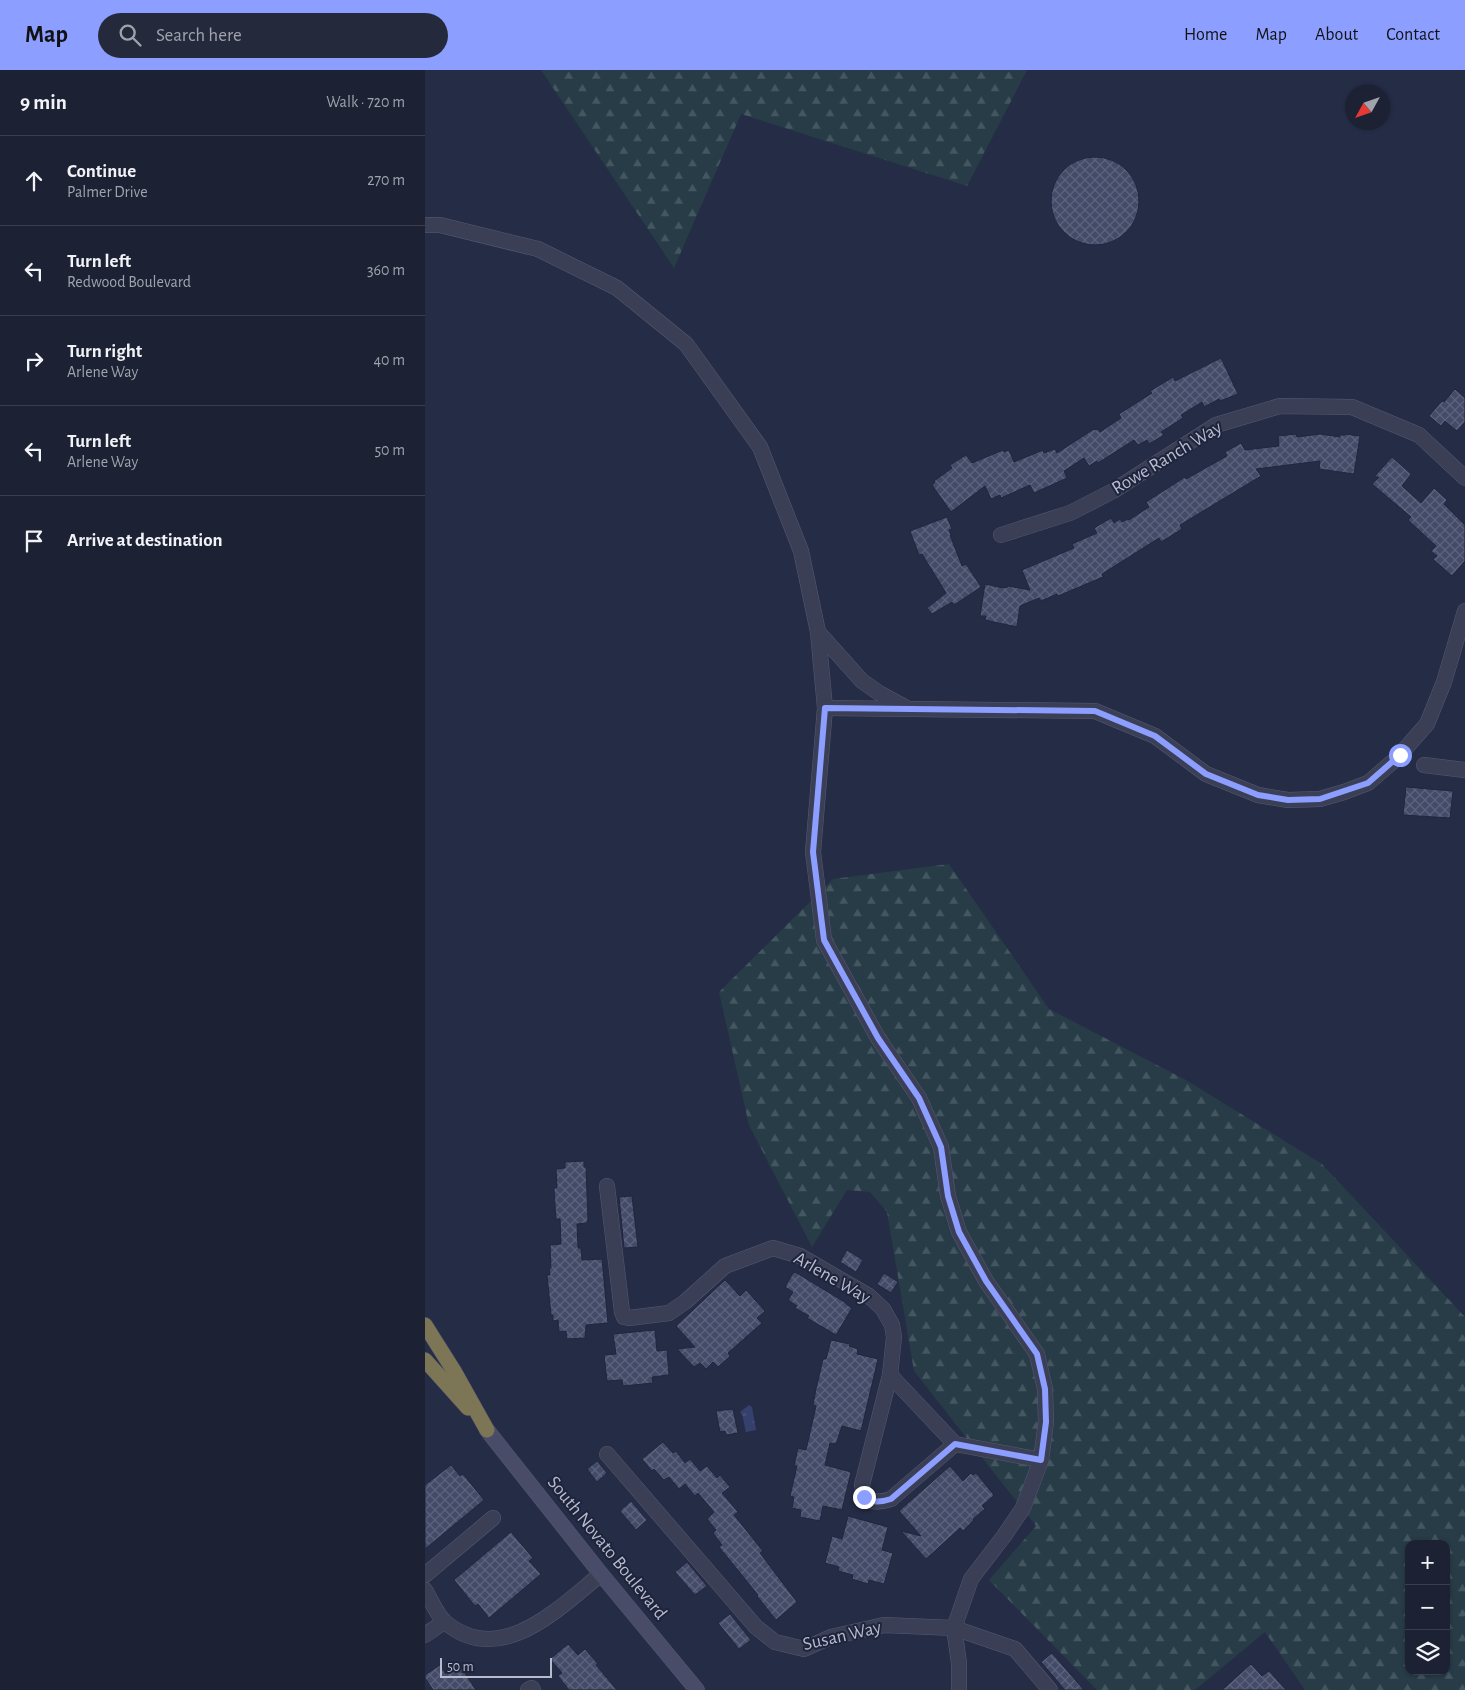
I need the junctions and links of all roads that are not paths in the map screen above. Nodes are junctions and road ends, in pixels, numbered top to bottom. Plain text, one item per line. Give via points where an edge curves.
1 (425, 225) edge
2 (1465, 478) edge
3 (1001, 535) dead end
4 (1465, 611) edge
5 (818, 632) junction
6 (825, 708) junction
7 (908, 709) junction
8 (1424, 765) dead end
9 (1465, 770) edge
10 (607, 1186) dead end
11 (425, 1325) edge
12 (425, 1360) edge
13 (890, 1375) junction
14 (487, 1430) junction
15 (955, 1444) junction
16 (607, 1454) dead end
17 (1041, 1460) junction
18 (493, 1518) dead end
19 (601, 1574) junction
20 (425, 1575) edge
21 (425, 1590) edge
22 (444, 1622) junction
23 (954, 1628) junction
24 (425, 1635) edge
25 (697, 1690) edge
26 (959, 1690) edge
27 (1050, 1690) edge

1 - 5 street via 440,225 538,249 617,288 686,344 760,447 801,551
2 - 3 street, Rowe Ranch Way via 1419,434 1353,408 1280,406 1217,425 1113,491 1070,513
4 - 7 street via 1444,682 1427,724 1397,758 1368,783 1320,799 1288,800 1258,795 1206,774 1155,736 1095,711
5 - 6 street
5 - 7 street via 862,681
6 - 7 street
6 - 17 street via 813,852 824,940 878,1038 919,1098 941,1147 948,1196 959,1232 986,1281 1037,1354 1045,1389 1046,1422
8 - 9 street
10 - 13 street, Arlene Way via 624,1317 669,1313 725,1266 773,1248 800,1256 869,1296 883,1309 892,1325 894,1337
11 - 14 highway
12 - 14 highway
13 - 15 street
13 - 15 street, Arlene Way via 862,1486 864,1497 873,1502 891,1499
14 - 19 main road, South Novato Boulevard
15 - 17 street
16 - 23 street, Susan Way via 756,1627 775,1642 803,1649 831,1637 884,1625
17 - 23 street via 1023,1508 971,1579
18 - 20 street
19 - 22 street via 534,1626 514,1636 493,1640 474,1638
19 - 25 main road, South Novato Boulevard
21 - 22 street
22 - 24 street
23 - 26 street
23 - 27 street, Susan Way via 1015,1649

